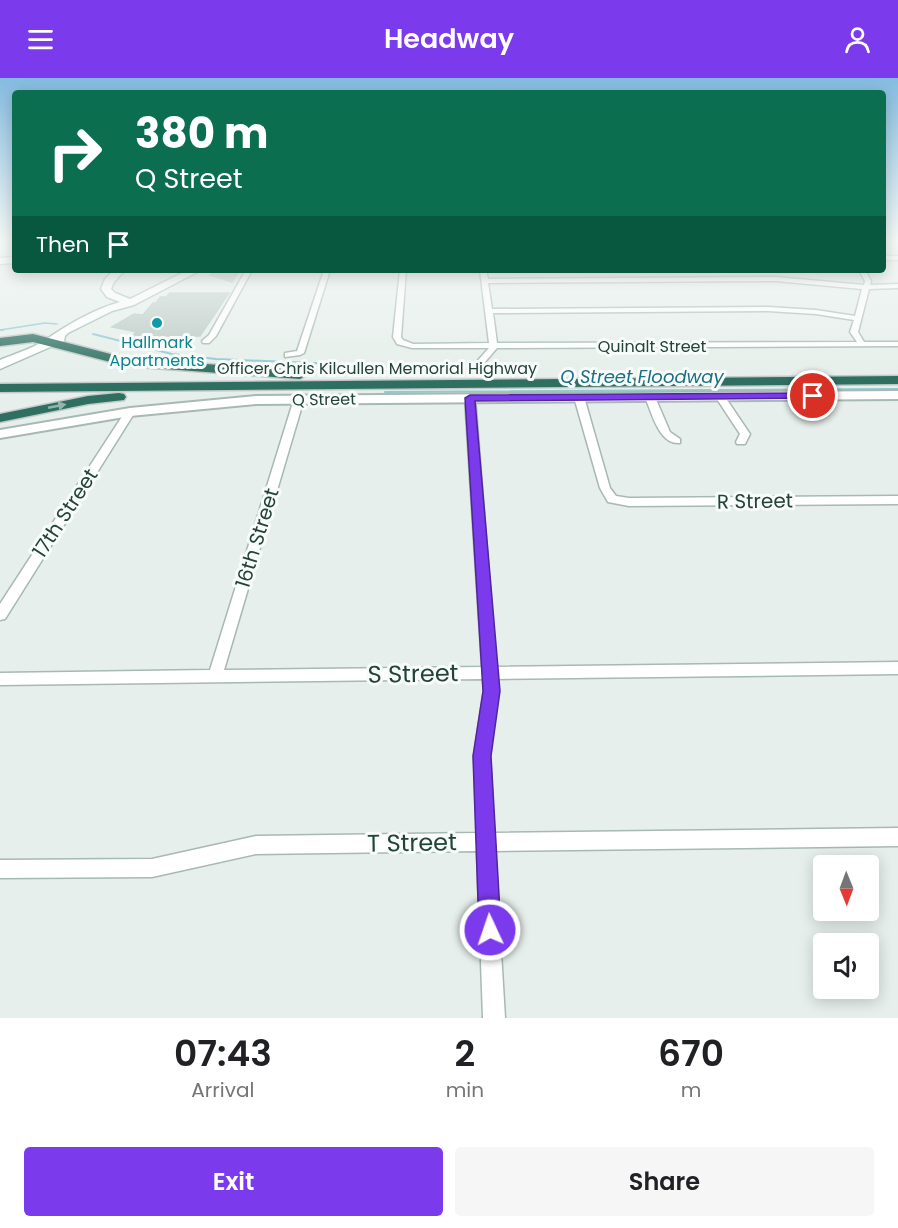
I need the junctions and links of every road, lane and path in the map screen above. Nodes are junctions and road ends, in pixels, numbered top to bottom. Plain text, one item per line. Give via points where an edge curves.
1 (107, 286) edge
2 (166, 286) edge
3 (240, 286) edge
4 (322, 286) edge
5 (402, 286) edge
6 (485, 286) edge
7 (854, 286) edge
8 (898, 286) edge
9 (867, 287) junction
10 (127, 305) junction
11 (488, 311) junction
12 (856, 318) junction
13 (50, 341) junction
14 (206, 341) dead end
15 (0, 342) edge
16 (862, 344) junction
17 (898, 344) edge
18 (494, 347) junction
19 (288, 355) dead end
20 (0, 365) edge
21 (476, 367) dead end
22 (898, 373) edge
23 (313, 377) junction
24 (0, 378) edge
25 (898, 380) edge
26 (299, 385) junction
27 (0, 388) edge
28 (898, 395) edge
29 (720, 396) junction
30 (650, 397) junction
31 (470, 398) junction
32 (579, 398) junction
33 (299, 399) junction
34 (130, 412) junction
35 (0, 418) edge
36 (0, 434) edge
37 (677, 441) dead end
38 (741, 442) dead end
39 (898, 500) edge
40 (0, 615) edge
41 (898, 668) edge
42 (490, 673) junction
43 (214, 676) junction
44 (0, 679) edge
45 (898, 837) edge
46 (486, 843) junction
47 (0, 870) edge
48 (494, 1018) edge

1 - 10 main road via 111,295
2 - 10 main road
3 - 14 street
4 - 19 street via 300,353
5 - 18 street, Quinalt Street via 397,337 406,345
6 - 11 street
7 - 9 street
8 - 9 street
9 - 12 street
10 - 13 main road
11 - 12 street via 768,309
11 - 18 street
12 - 16 street via 854,332
13 - 15 highway via 33,338
13 - 20 main road
13 - 23 highway via 132,363
16 - 17 street, Quinalt Street
16 - 18 street, Quinalt Street
18 - 21 street
22 - 23 highway, Officer Chris Kilcullen Memorial Highway
23 - 24 highway, Officer Chris Kilcullen Memorial Highway
25 - 26 highway, Officer Chris Kilcullen Memorial Highway
26 - 27 highway, Officer Chris Kilcullen Memorial Highway
35 -> 26 highway via 87,400
28 - 29 street, Q Street
29 - 30 street, Q Street
29 - 38 street via 745,434
30 - 32 street, Q Street
30 - 37 street via 666,434
31 - 32 street, Q Street
31 - 33 street, Q Street
31 - 42 street
32 - 39 street, R Street via 605,488 612,499
33 - 34 street, Q Street via 219,402
33 - 43 street, 16th Street
34 - 36 street, Q Street
34 - 40 street, 17th Street
41 - 42 street, S Street
42 - 43 street, S Street
42 - 46 street via 482,756
43 - 44 street, S Street
45 - 46 street, T Street
46 - 47 street, T Street via 256,845 152,868
46 - 48 street

